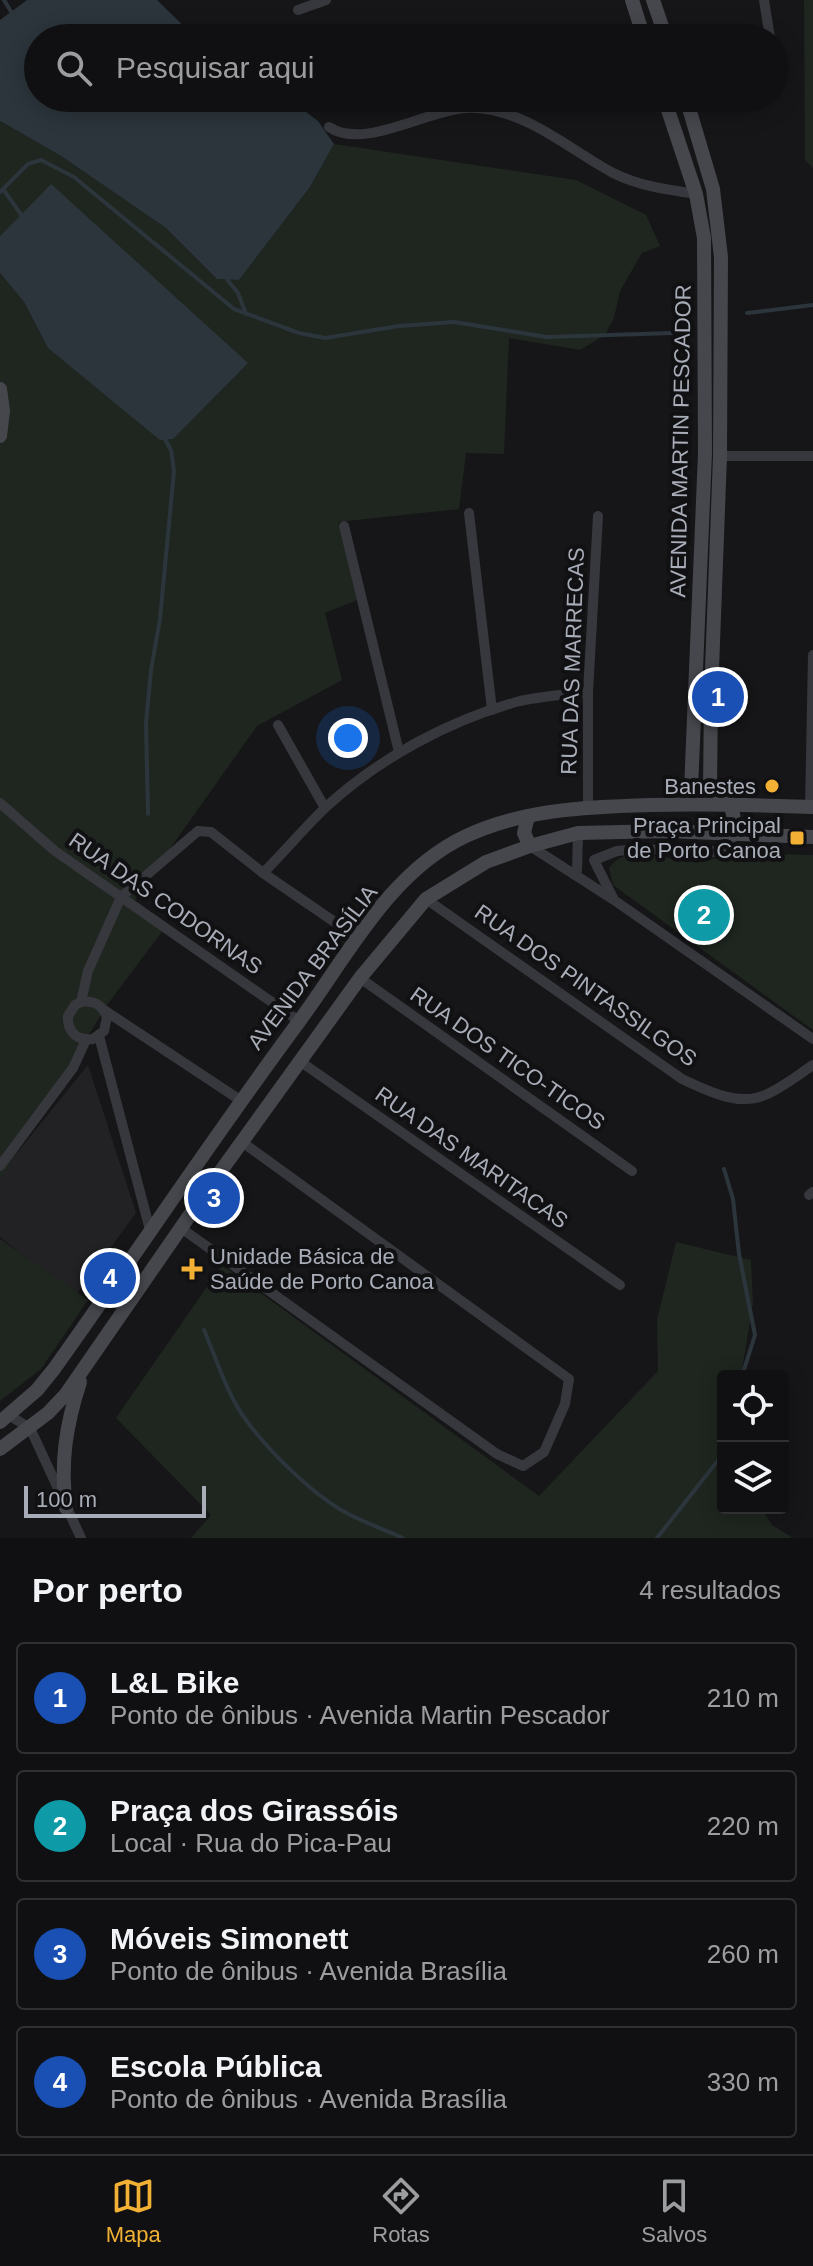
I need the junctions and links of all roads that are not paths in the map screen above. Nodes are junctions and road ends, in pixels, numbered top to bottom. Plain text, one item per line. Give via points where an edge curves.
1 (326, 0) edge
2 (632, 0) edge
3 (653, 0) edge
4 (764, 0) edge
5 (298, 10) dead end
6 (640, 24) edge
7 (661, 24) edge
8 (768, 24) edge
9 (448, 112) edge
10 (490, 112) edge
11 (669, 112) edge
12 (692, 112) edge
13 (329, 127) dead end
14 (696, 194) junction
15 (0, 389) edge
16 (0, 436) edge
17 (720, 456) junction
18 (813, 456) edge
19 (469, 513) dead end
20 (598, 516) dead end
21 (344, 526) dead end
22 (813, 655) edge
23 (588, 692) junction
24 (492, 710) junction
25 (278, 725) dead end
26 (399, 752) junction
27 (710, 789) junction
28 (691, 790) junction
29 (0, 803) edge
30 (731, 803) junction
31 (674, 805) junction
32 (588, 807) junction
33 (811, 807) edge
34 (325, 808) junction
35 (0, 810) edge
36 (13, 814) junction
37 (528, 816) junction
38 (578, 833) junction
39 (733, 835) junction
40 (813, 837) edge
41 (530, 846) junction
42 (594, 860) junction
43 (574, 871) junction
44 (263, 873) junction
45 (121, 897) junction
46 (426, 899) junction
47 (614, 900) junction
48 (358, 938) junction
49 (360, 978) junction
50 (81, 1002) junction
51 (104, 1010) junction
52 (299, 1021) junction
53 (321, 1033) junction
54 (99, 1036) junction
55 (813, 1039) edge
56 (86, 1040) junction
57 (301, 1062) junction
58 (813, 1065) edge
59 (263, 1069) junction
60 (240, 1100) junction
61 (268, 1105) junction
62 (242, 1142) junction
63 (0, 1166) edge
64 (632, 1171) dead end
65 (181, 1228) junction
66 (150, 1230) junction
67 (620, 1285) dead end
68 (85, 1367) junction
69 (5, 1419) edge
70 (30, 1428) junction
71 (0, 1449) edge
72 (66, 1508) junction
73 (81, 1538) edge

1 - 5 street
2 - 6 street
3 - 7 street
4 - 8 street
9 - 13 street via 362,134
10 - 14 street via 538,127 632,181
11 - 14 street, AVENIDA MARTIN PESCADOR
12 - 17 street, AVENIDA MARTIN PESCADOR via 720,234
14 - 28 street, AVENIDA MARTIN PESCADOR via 704,238 705,453
15 - 16 street
17 - 18 street
17 - 27 street, AVENIDA MARTIN PESCADOR
19 - 24 street
20 - 23 street, RUA DAS MARRECAS
21 - 26 street
22 - 33 street
23 - 24 street
23 - 32 street, RUA DAS MARRECAS
24 - 26 street
25 - 34 street
26 - 34 street
27 - 28 street
27 - 30 street
28 - 31 street
29 - 36 street, RUA DAS CODORNAS
30 - 31 street, AVENIDA BRASÍLIA
30 - 33 street, AVENIDA BRASÍLIA
30 - 39 street
31 - 32 street, AVENIDA BRASÍLIA
32 - 37 street, AVENIDA BRASÍLIA
34 - 44 street
35 - 36 street, RUA DAS CODORNAS
36 - 45 street, RUA DAS CODORNAS
37 - 41 street via 524,833
37 - 48 street, AVENIDA BRASÍLIA via 468,835 433,854
38 - 39 street, AVENIDA BRASÍLIA
38 - 41 street, AVENIDA BRASÍLIA
38 - 43 street
39 - 40 street, AVENIDA BRASÍLIA
39 - 42 street via 713,852 639,849
41 - 43 street
41 - 46 street, AVENIDA BRASÍLIA via 486,862
42 - 43 street
42 - 47 street
43 - 47 street
44 - 45 street via 211,832 198,831
44 - 48 street
45 - 50 street via 88,971
45 - 52 street, RUA DAS CODORNAS
46 - 49 street, AVENIDA BRASÍLIA
46 - 58 street, RUA DOS PINTASSILGOS via 700,1087 734,1098 765,1096
47 - 55 street
48 - 52 street, AVENIDA BRASÍLIA
49 - 53 street, AVENIDA BRASÍLIA
49 - 64 street, RUA DOS TICO-TICOS
50 - 51 street via 94,1002
50 - 56 street via 70,1010 68,1023 74,1035
51 - 54 street via 106,1024
51 - 60 street
52 - 53 street
52 - 59 street, AVENIDA BRASÍLIA
53 - 57 street, AVENIDA BRASÍLIA
54 - 56 street
54 - 66 street
56 - 63 street via 73,1068
57 - 61 street, AVENIDA BRASÍLIA
57 - 67 street, RUA DAS MARITACAS
59 - 60 street, AVENIDA BRASÍLIA
59 - 61 street via 270,1084
60 - 66 street, AVENIDA BRASÍLIA
61 - 62 street, AVENIDA BRASÍLIA
62 - 65 street, AVENIDA BRASÍLIA
62 - 65 street via 569,1379 565,1404 544,1452 523,1466 497,1454
65 - 68 street, AVENIDA BRASÍLIA
66 - 69 street, AVENIDA BRASÍLIA via 54,1369
68 - 70 street, AVENIDA BRASÍLIA
68 - 72 street via 63,1452
69 - 70 street
70 - 71 street, AVENIDA BRASÍLIA
70 - 72 street
72 - 73 street

